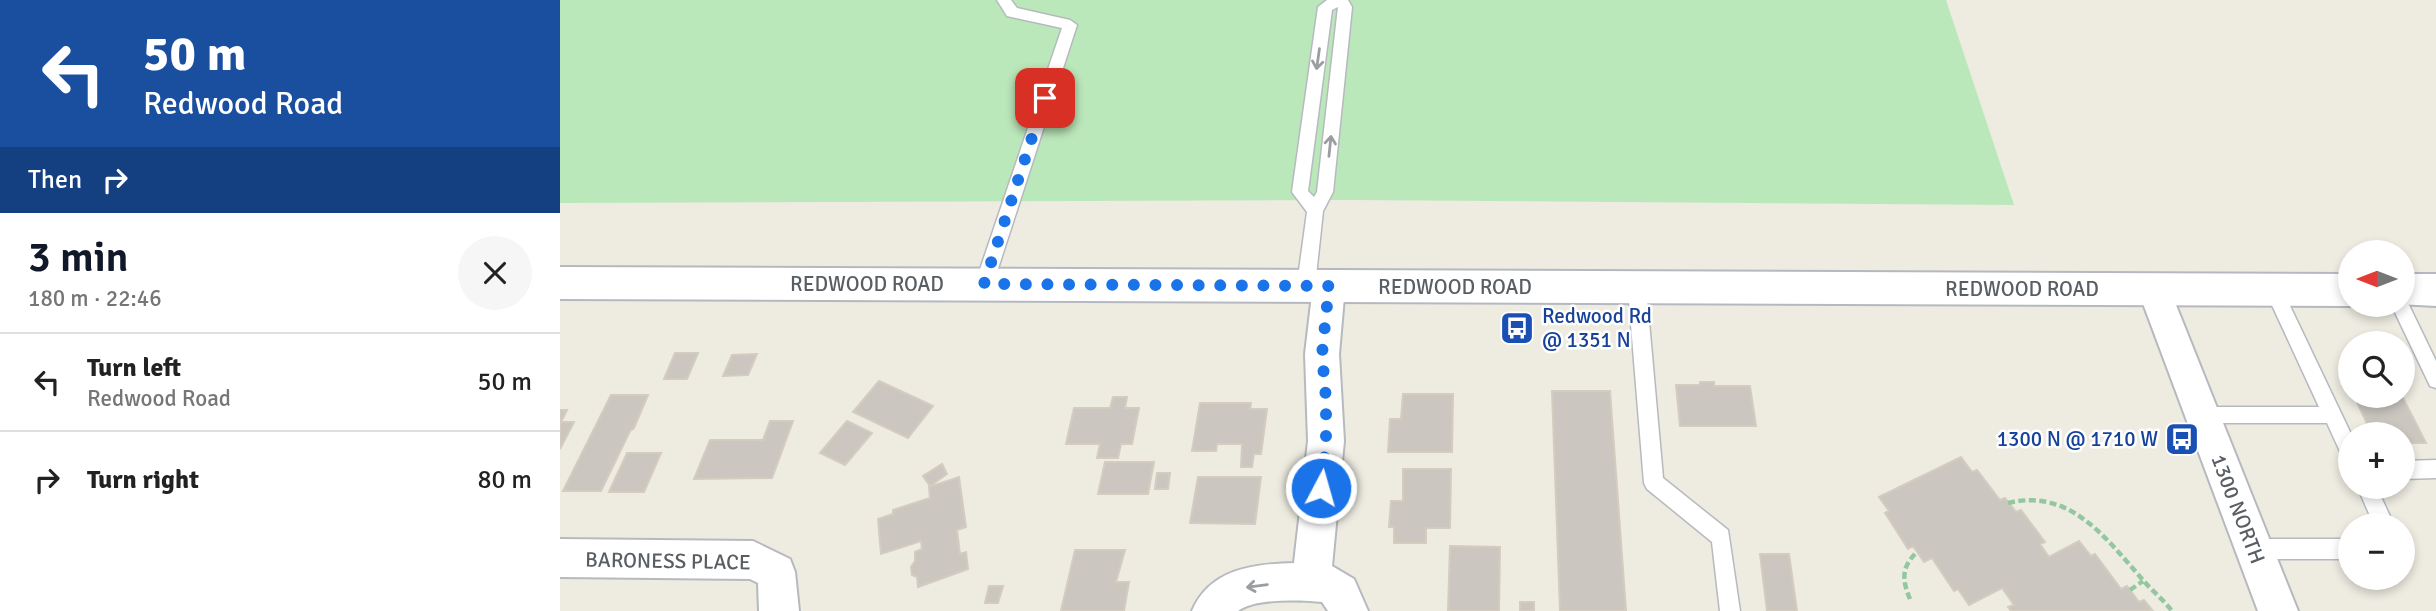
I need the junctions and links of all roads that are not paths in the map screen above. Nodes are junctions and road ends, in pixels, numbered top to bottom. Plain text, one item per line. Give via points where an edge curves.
1 (1004, 0) edge
2 (1340, 0) edge
3 (1315, 211) junction
4 (560, 283) edge
5 (984, 284) junction
6 (1317, 286) junction
7 (1637, 288) junction
8 (2154, 290) junction
9 (2274, 290) junction
10 (2338, 290) edge
11 (2415, 290) edge
12 (2436, 290) edge
13 (2406, 317) edge
14 (2436, 380) edge
15 (2202, 415) junction
16 (2333, 415) junction
17 (2338, 426) edge
18 (2436, 469) edge
19 (2415, 470) edge
20 (2254, 549) junction
21 (2338, 549) edge
22 (560, 558) edge
23 (1311, 582) junction
24 (779, 611) edge
25 (1212, 611) edge
26 (1348, 611) edge
27 (1730, 611) edge
28 (2278, 611) edge

1 - 5 lane via 1012,12 1070,25
3 -> 2 lane via 1325,192 1345,7
2 -> 3 lane via 1325,7 1300,192
3 - 6 lane
4 - 5 main road, REDWOOD ROAD
5 - 6 main road, REDWOOD ROAD
6 - 7 main road, REDWOOD ROAD
6 - 23 street via 1326,441
7 - 8 main road, REDWOOD ROAD
7 - 27 lane via 1654,483 1721,537
8 - 9 main road, REDWOOD ROAD
8 - 15 street, 1300 NORTH
9 - 10 main road, REDWOOD ROAD
9 - 16 lane
11 - 12 main road
13 - 14 lane
15 - 16 lane
15 - 20 street, 1300 NORTH
16 - 17 lane
18 - 19 lane
20 - 21 lane
20 - 28 street, 1300 NORTH
22 - 24 street, BARONESS PLACE via 753,560 776,572
23 -> 25 street via 1237,589
23 - 26 street via 1328,584 1341,593

